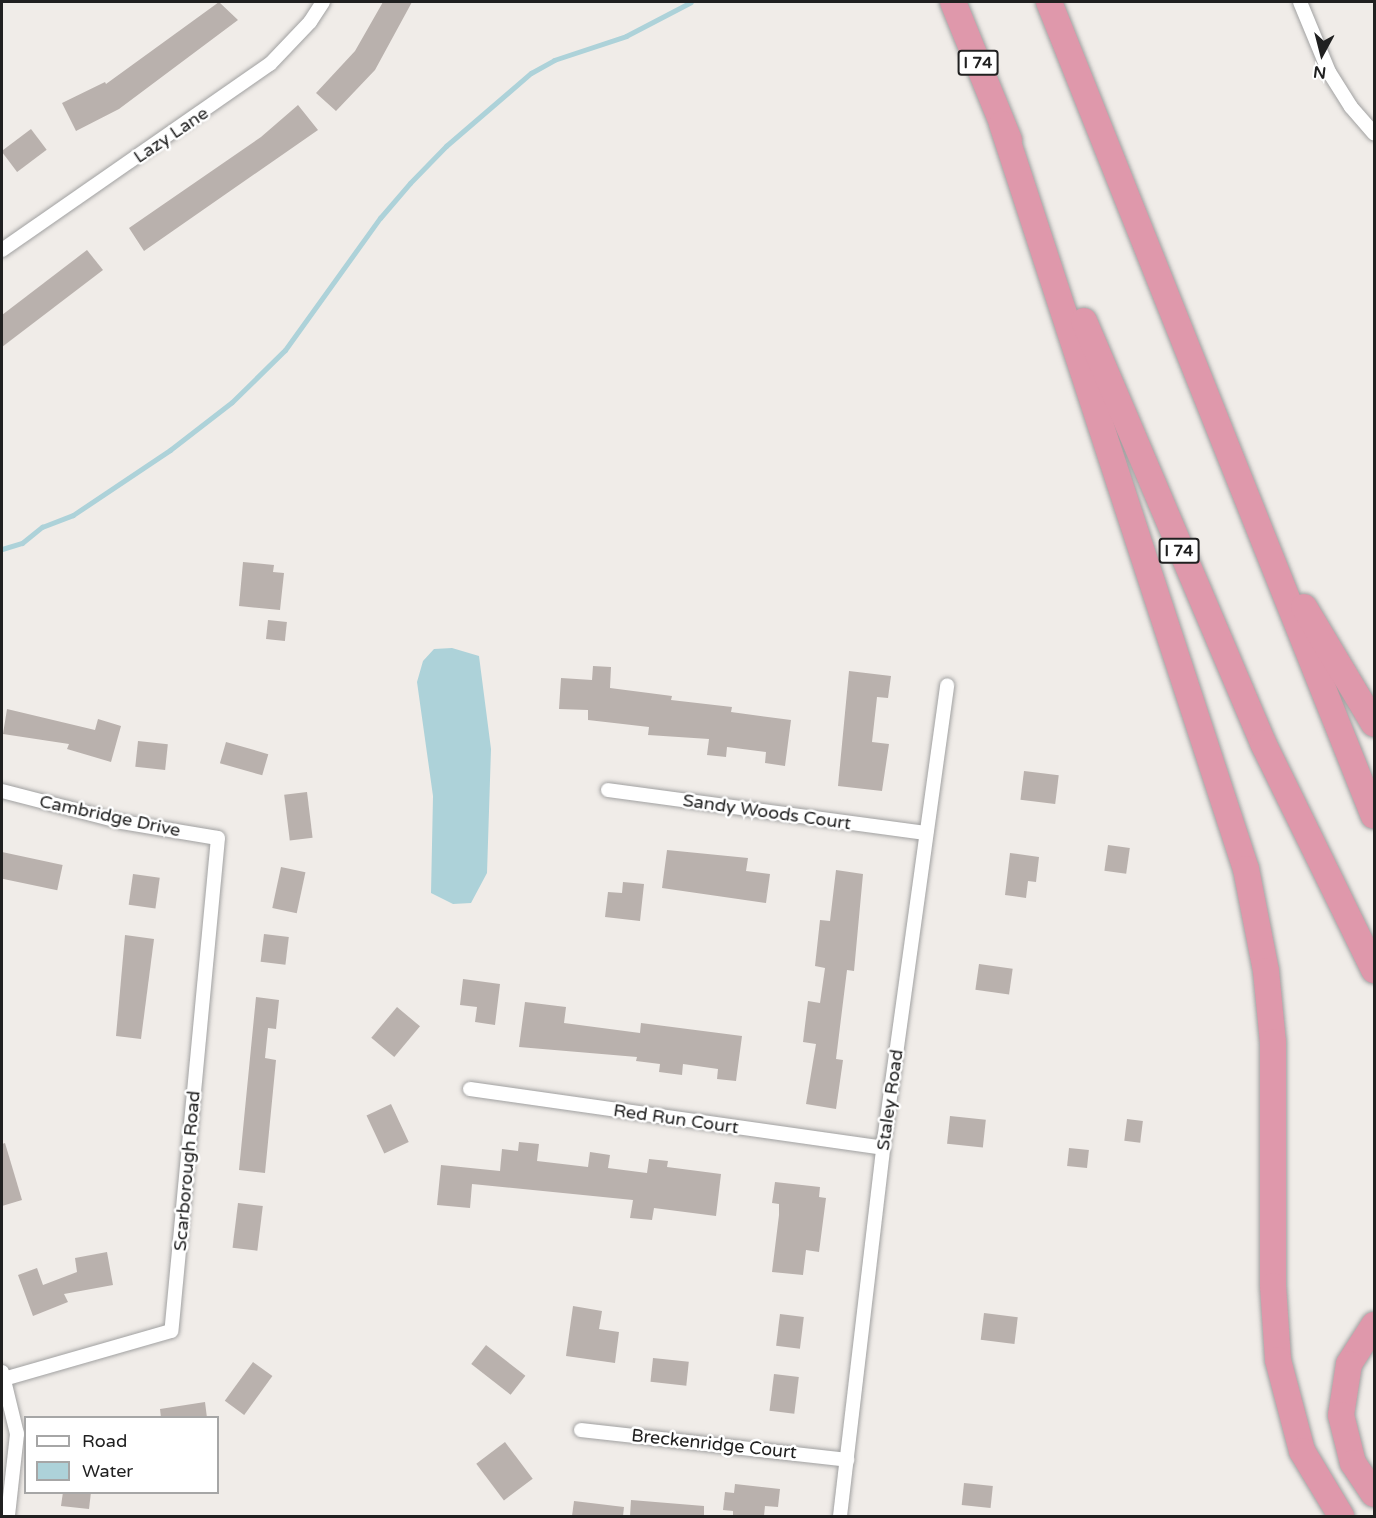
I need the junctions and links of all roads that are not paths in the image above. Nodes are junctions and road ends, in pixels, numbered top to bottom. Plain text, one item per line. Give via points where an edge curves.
1 (323, 2) edge
2 (953, 2) edge
3 (1049, 2) edge
4 (1299, 2) edge
5 (1002, 124) junction
6 (1374, 133) edge
7 (2, 250) edge
8 (1271, 553) junction
9 (947, 685) dead end
10 (1374, 724) edge
11 (608, 790) dead end
12 (2, 791) edge
13 (1374, 816) edge
14 (926, 833) junction
15 (218, 838) joint
16 (1374, 970) edge
17 (470, 1089) dead end
18 (883, 1148) junction
19 (1374, 1325) edge
20 (3, 1376) edge
21 (581, 1430) dead end
22 (847, 1460) junction
23 (1374, 1494) edge
24 (8, 1516) edge
25 (840, 1516) edge
26 (1341, 1516) edge

1 - 7 street, Lazy Lane via 310,22 270,64
2 - 5 highway, I 74
3 - 8 highway
4 - 6 street via 1329,72 1351,107
5 - 16 highway, I 74 via 1216,638 1311,845
5 - 26 highway via 1246,869 1266,971 1273,1042 1273,1286 1278,1360 1302,1451
8 - 10 highway
8 - 13 highway
9 - 14 street, Staley Road
11 - 14 street, Sandy Woods Court
12 - 15 street, Cambridge Drive via 122,822
14 - 18 street, Staley Road
15 - 20 street, Scarborough Road via 171,1331
17 - 18 street, Red Run Court
18 - 22 street, Staley Road
19 - 23 highway via 1349,1364 1341,1415 1353,1463
20 - 24 street via 17,1434
21 - 22 street, Breckenridge Court
22 - 25 street, Staley Road

